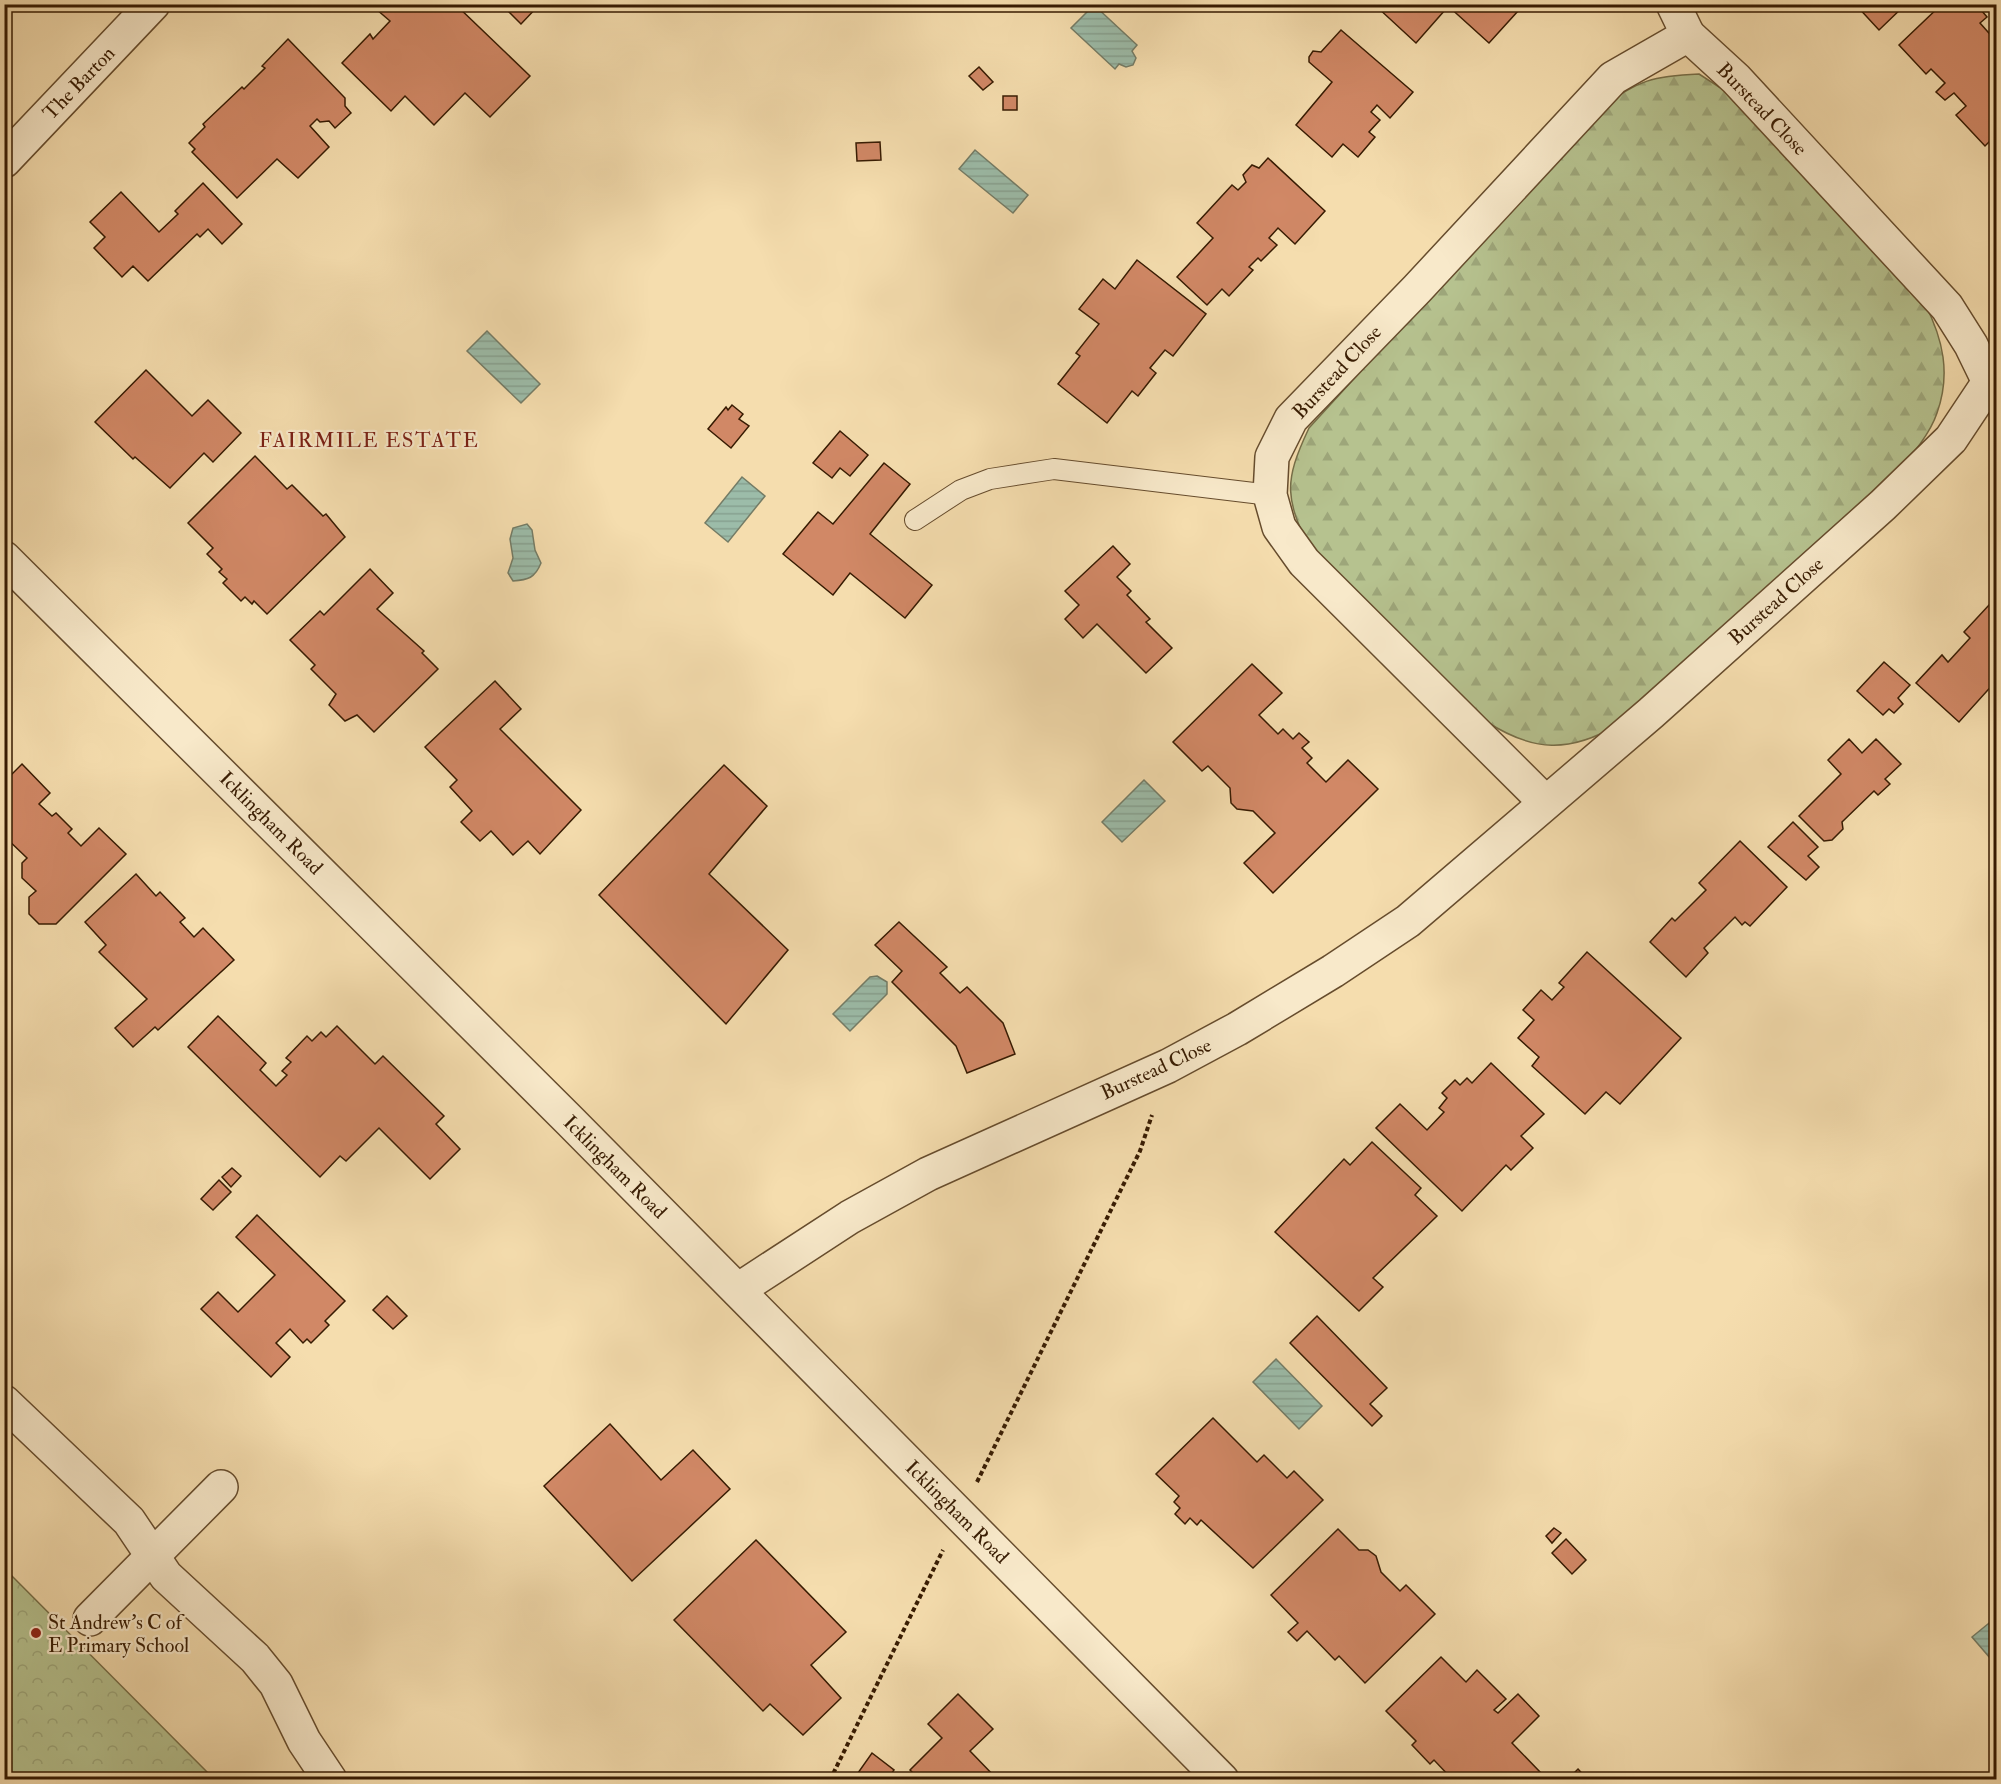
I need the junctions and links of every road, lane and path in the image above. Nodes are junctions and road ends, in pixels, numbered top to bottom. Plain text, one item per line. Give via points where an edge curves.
1 (153, 4) edge
2 (1673, 4) edge
3 (1688, 35) junction
4 (4, 161) edge
5 (1993, 382) edge
6 (1270, 495) junction
7 (915, 520) dead end
8 (4, 558) edge
9 (1545, 802) junction
10 (1168, 1066) junction
11 (738, 1290) junction
12 (4, 1402) edge
13 (222, 1487) dead end
14 (960, 1515) junction
15 (152, 1556) junction
16 (90, 1619) dead end
17 (330, 1779) edge
18 (830, 1779) edge
19 (1222, 1779) edge

1 - 4 street, The Barton
2 - 3 street, Burstead Close
3 - 5 street, Burstead Close via 1736,79 1947,308
3 - 6 street, Burstead Close via 1613,78 1291,419 1272,457
5 - 9 street, Burstead Close via 1951,440 1883,505 1652,713
6 - 7 lane via 1054,469 990,479 961,490
6 - 9 street, Burstead Close via 1280,527 1304,562
8 - 11 street, Icklingham Road
9 - 10 street, Burstead Close via 1408,921 1324,977
10 - 11 street, Burstead Close via 928,1174 850,1217
10 - 14 path via 1140,1151
11 - 14 street, Icklingham Road
12 - 15 street via 129,1521
13 - 15 street
14 - 18 path
14 - 19 street, Icklingham Road
15 - 16 street
15 - 17 street via 166,1576 241,1643 276,1684 304,1741

